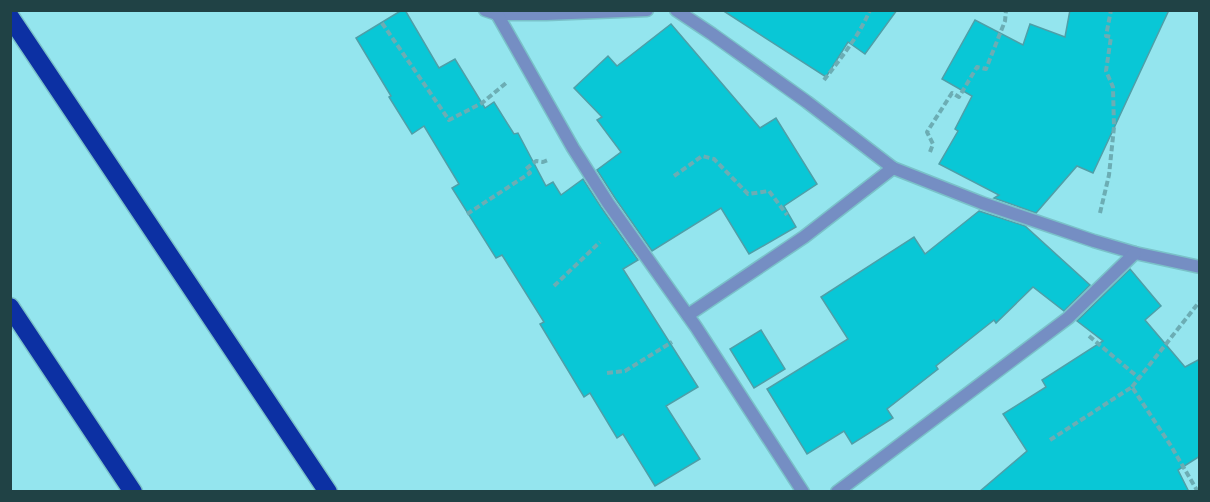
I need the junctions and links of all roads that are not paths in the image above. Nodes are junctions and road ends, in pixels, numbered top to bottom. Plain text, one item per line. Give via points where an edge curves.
1 (646, 10) edge
2 (676, 10) edge
3 (491, 12) edge
4 (10, 17) edge
5 (893, 168) junction
6 (1135, 253) junction
7 (1200, 267) edge
8 (10, 308) edge
9 (688, 315) junction
10 (133, 492) edge
11 (328, 492) edge
12 (802, 492) edge
13 (837, 492) edge

1 - 3 street
2 - 5 street
3 - 9 street via 623,226
4 - 11 highway
5 - 6 street via 982,203
5 - 9 street via 804,237
6 - 7 street
6 - 13 street via 1068,318
8 - 10 highway
9 - 12 street

